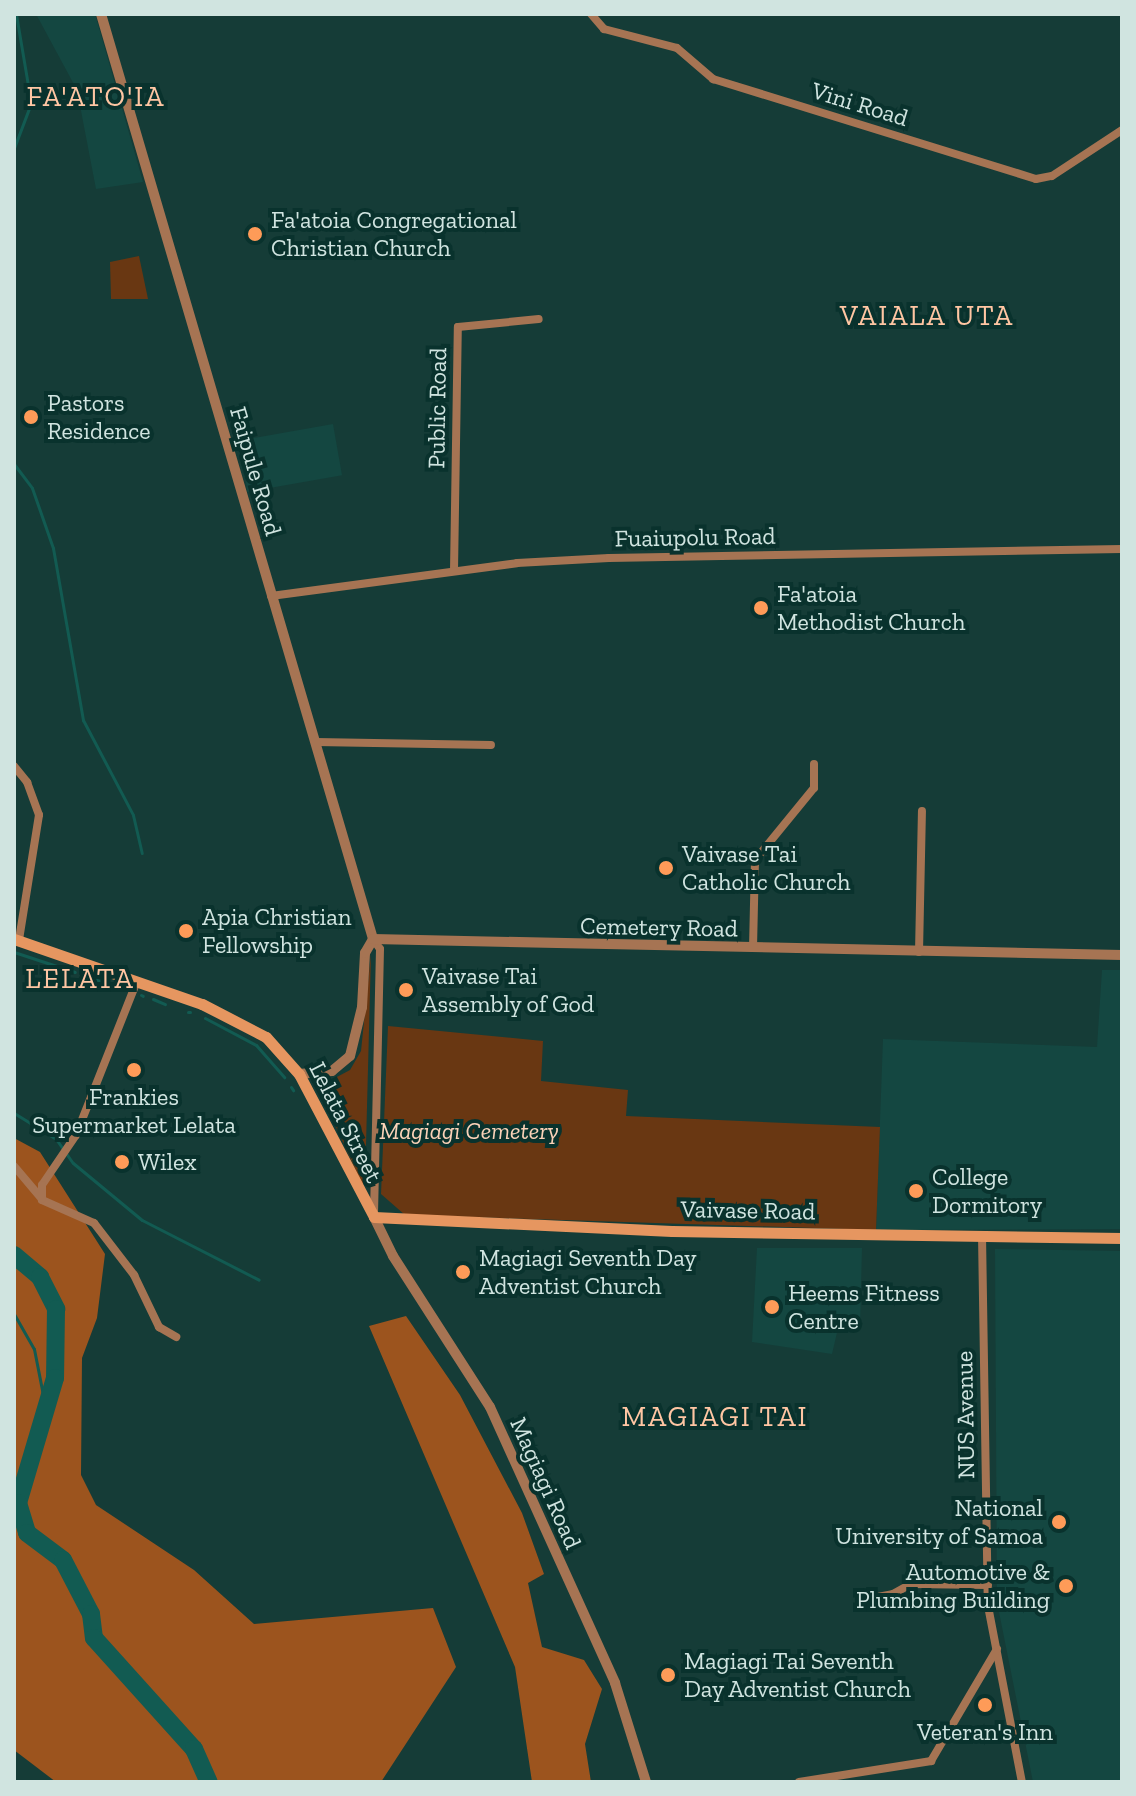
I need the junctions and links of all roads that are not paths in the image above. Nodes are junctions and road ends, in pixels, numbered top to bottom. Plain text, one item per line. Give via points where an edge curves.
1 (101, 14) edge
2 (591, 14) edge
3 (1122, 130) edge
4 (539, 319) dead end
5 (1122, 549) edge
6 (454, 571) junction
7 (271, 596) junction
8 (316, 742) junction
9 (491, 745) dead end
10 (814, 764) dead end
11 (14, 766) edge
12 (922, 811) dead end
13 (373, 939) junction
14 (16, 940) edge
15 (753, 948) junction
16 (919, 952) junction
17 (1122, 955) edge
18 (137, 981) junction
19 (299, 1074) junction
20 (14, 1166) edge
21 (42, 1200) junction
22 (374, 1217) junction
23 (982, 1235) junction
24 (1122, 1238) edge
25 (176, 1337) dead end
26 (988, 1585) junction
27 (862, 1600) dead end
28 (997, 1648) junction
29 (646, 1782) edge
30 (799, 1782) edge
31 (1022, 1782) edge

1 - 7 street, Faipule Road
2 - 3 street, Vini Road via 604,29 677,48 713,79 1036,179 1052,176
4 - 6 street, Public Road via 458,327
5 - 6 street, Fuaiupolu Road via 609,558
6 - 7 street, Fuaiupolu Road
7 - 8 street, Faipule Road
8 - 9 street
8 - 13 street, Faipule Road
10 - 15 street via 814,788 755,860
11 - 14 street via 27,782 39,815
12 - 16 street
13 - 15 street, Cemetery Road
13 - 19 street via 365,953 362,1007 350,1056 332,1071
13 - 22 street via 380,949
14 - 18 main road, Lelata Street
15 - 16 street, Cemetery Road
16 - 17 street, Cemetery Road
18 - 19 main road, Lelata Street via 244,1023 266,1037
18 - 21 street via 76,1135 42,1185
19 - 22 main road, Lelata Street
20 - 21 street
21 - 25 street via 94,1223 134,1275 159,1327
22 - 23 main road, Vaivase Road via 672,1231
22 - 29 street, Magiagi Road via 500,1428 615,1683
23 - 24 main road, Vaivase Road
23 - 26 street, NUS Avenue
26 - 27 street via 911,1584
26 - 28 street, NUS Avenue
28 - 30 street via 931,1761
28 - 31 street, NUS Avenue

